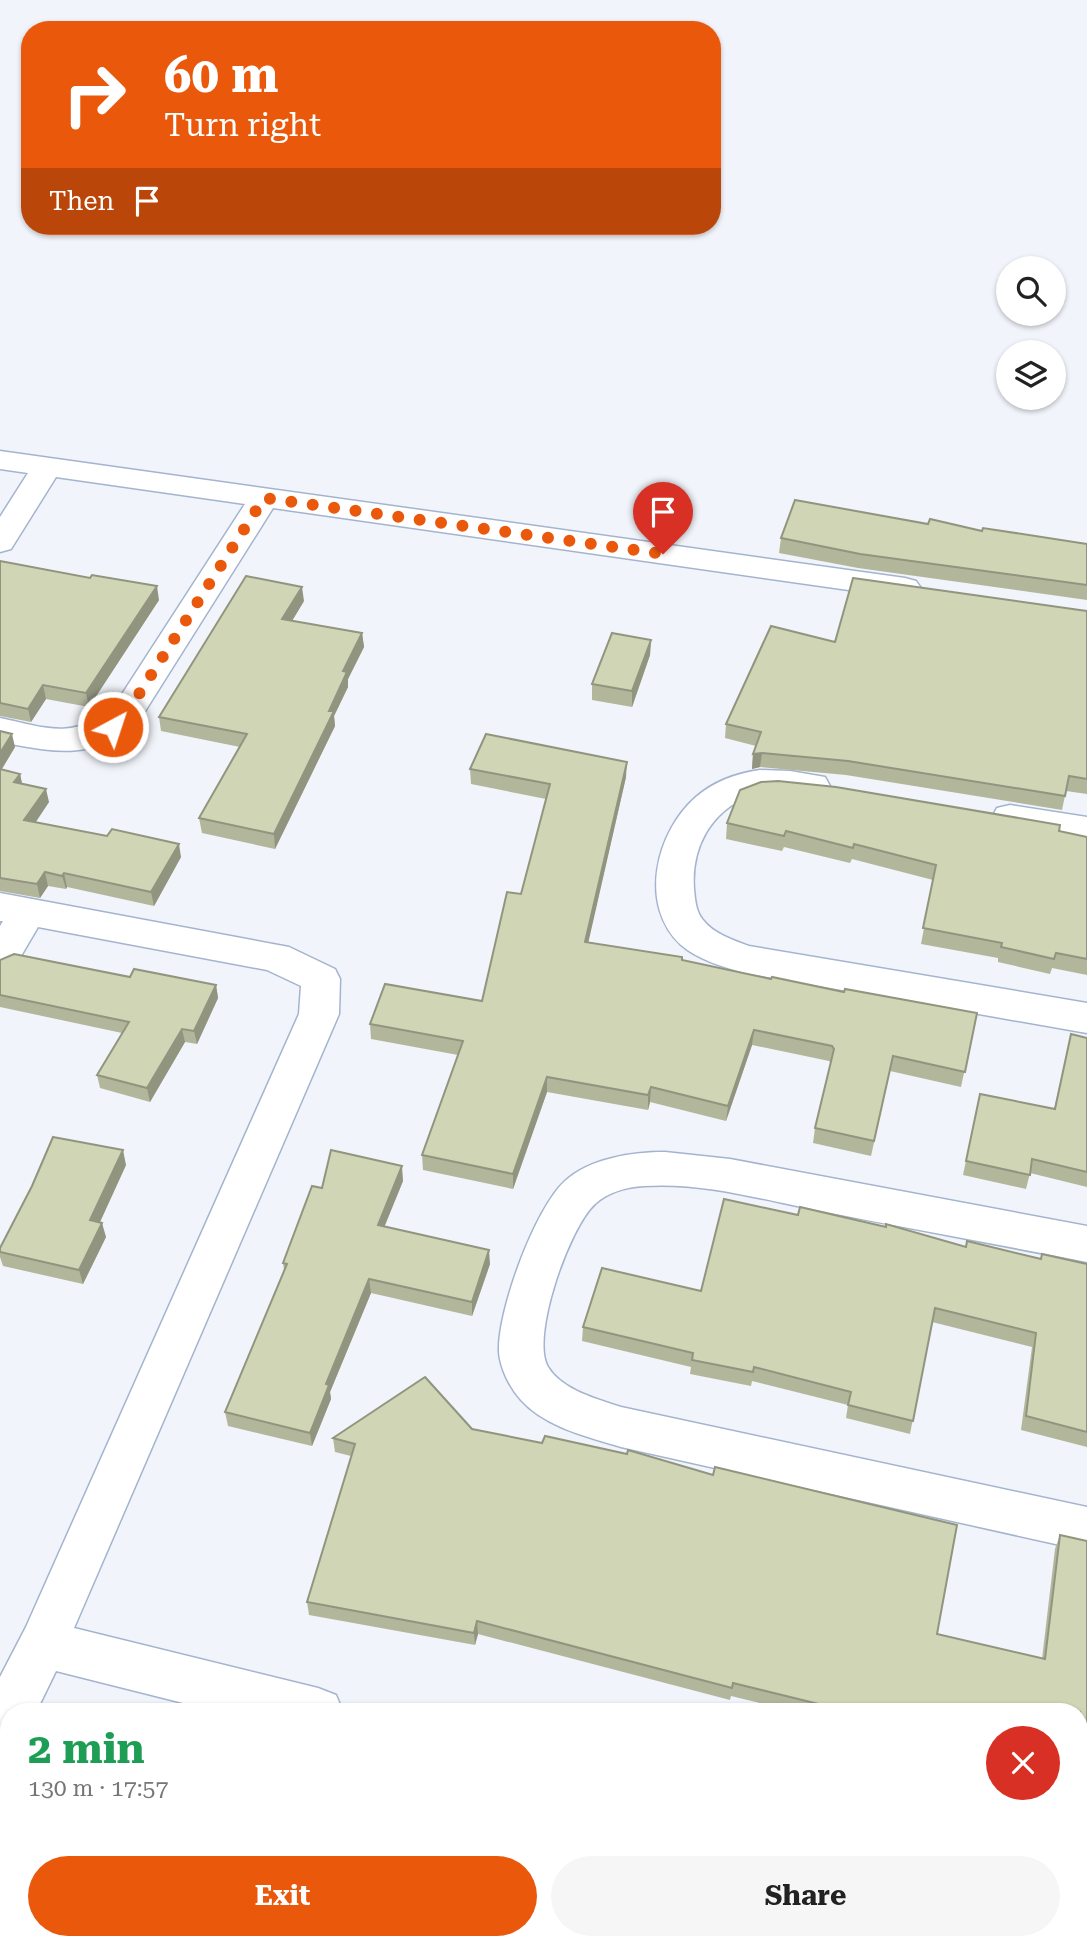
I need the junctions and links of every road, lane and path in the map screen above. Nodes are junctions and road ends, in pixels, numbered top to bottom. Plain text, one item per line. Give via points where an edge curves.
1 (0, 460) edge
2 (47, 467) junction
3 (264, 498) junction
4 (0, 542) edge
5 (938, 593) edge
6 (0, 730) edge
7 (844, 790) edge
8 (977, 811) edge
9 (1087, 830) edge
10 (14, 909) edge
11 (0, 958) edge
12 (1087, 1018) edge
13 (1087, 1244) edge
14 (1087, 1530) edge
15 (43, 1644) junction
16 (14, 1703) edge
17 (282, 1703) edge

1 - 2 street
2 - 3 street
2 - 4 street
3 - 5 street
3 - 6 street via 125,716 113,727 96,737 68,742
7 - 12 street via 754,783 726,793 703,809 687,830 676,858 675,893 680,916 690,931 745,959
8 - 9 street
10 - 11 street
10 - 15 street via 275,957 321,979 319,1014
13 - 14 street via 767,1184 675,1169 641,1169 581,1191 563,1211 522,1334 522,1368 543,1394 573,1412 621,1427
15 - 16 street
15 - 17 street

